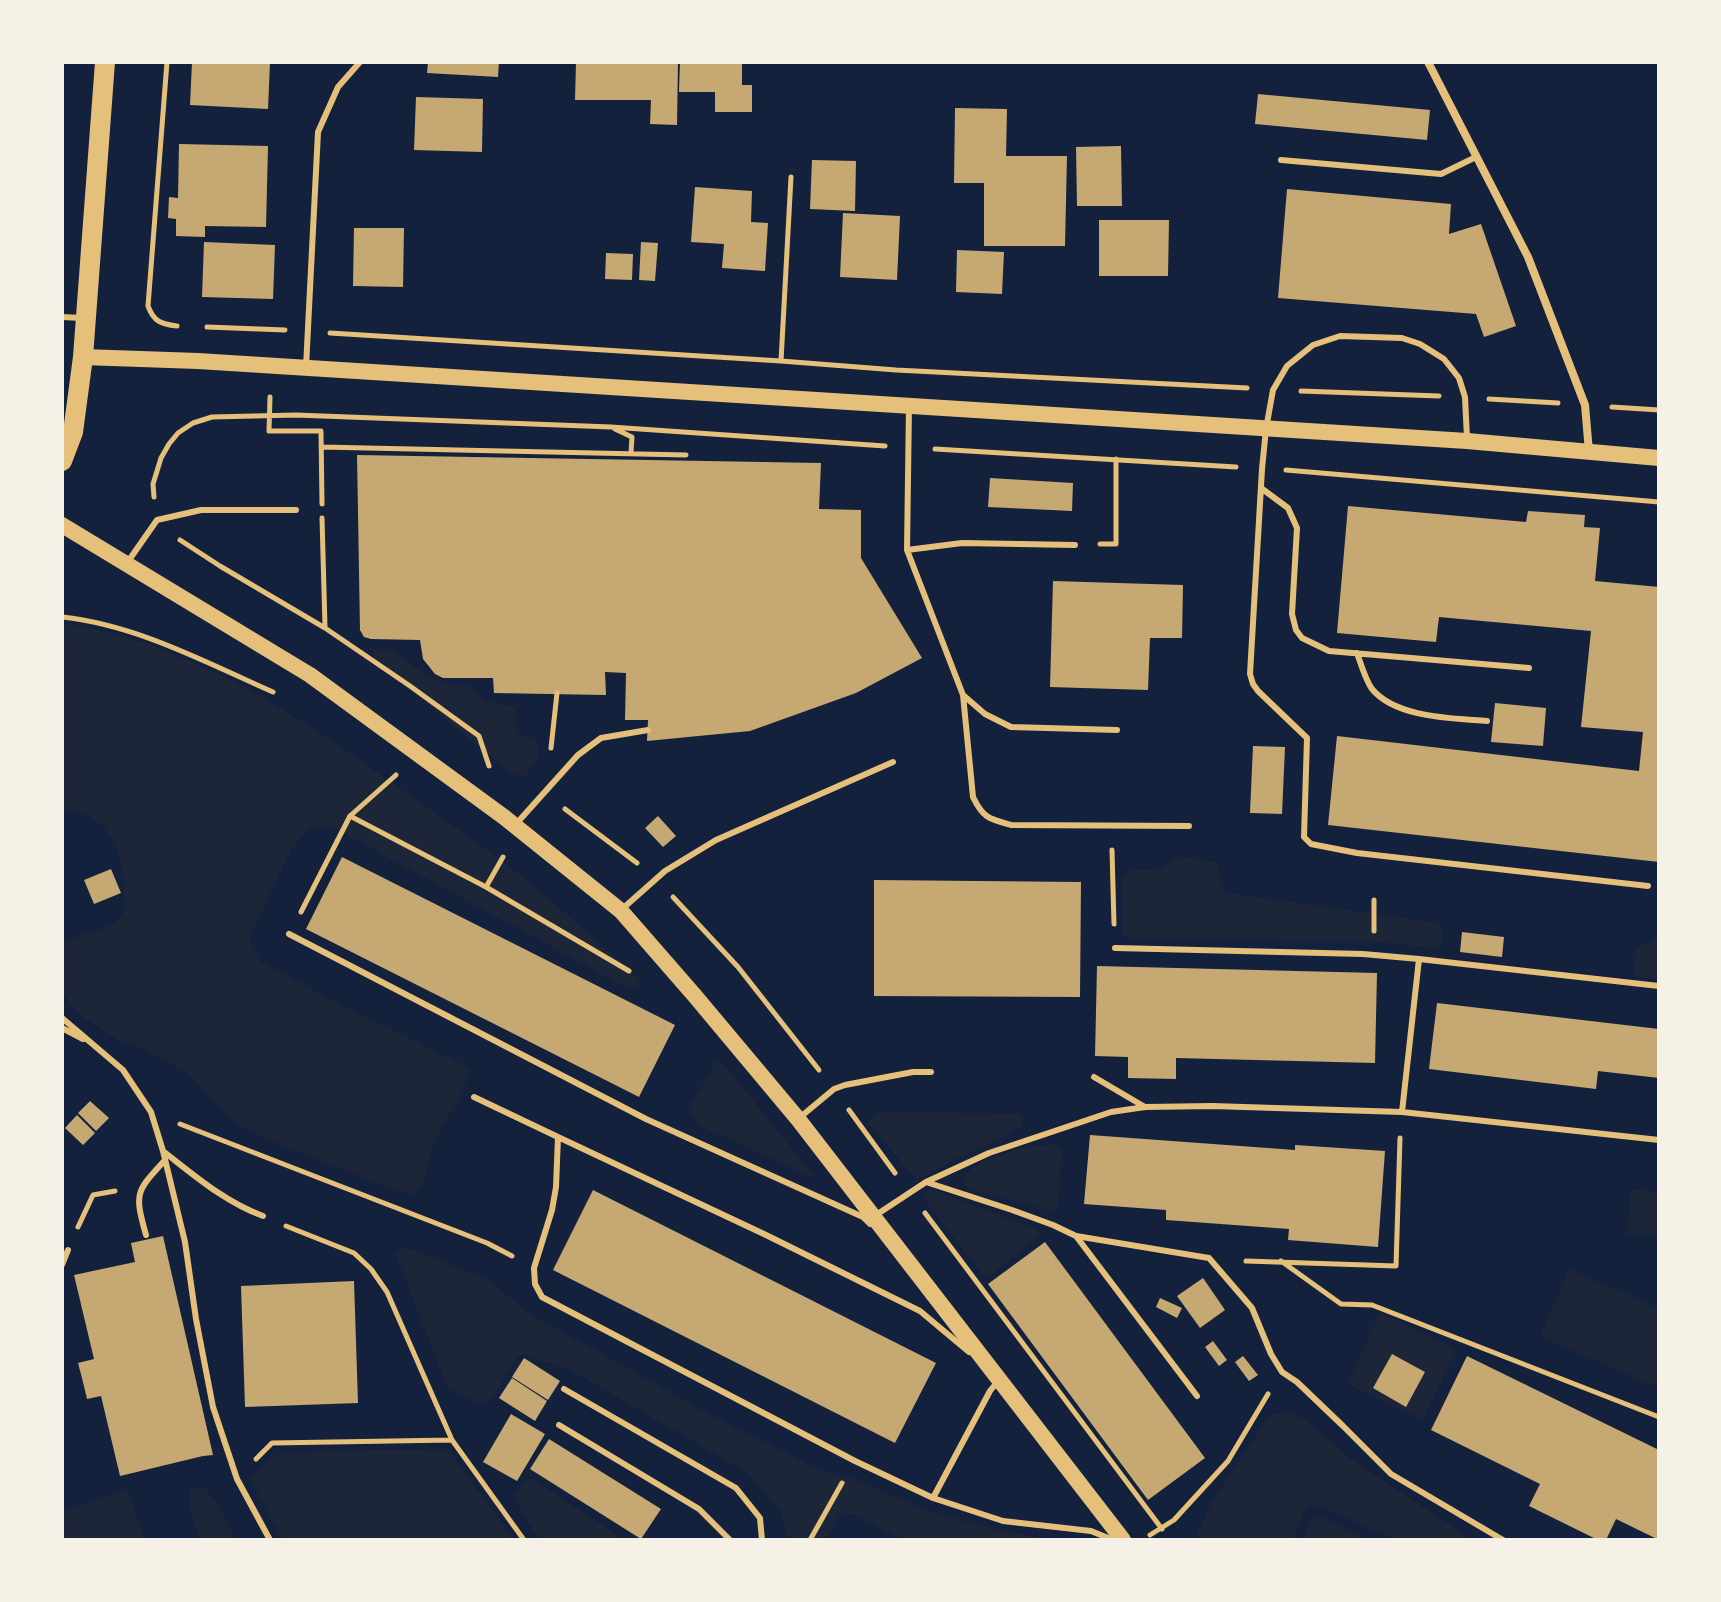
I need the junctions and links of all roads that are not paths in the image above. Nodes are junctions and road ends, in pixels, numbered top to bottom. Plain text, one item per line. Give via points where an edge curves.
1 (105, 62) edge
2 (360, 62) edge
3 (1428, 62) edge
4 (1476, 157) junction
5 (1281, 160) dead end
6 (62, 317) edge
7 (85, 318) junction
8 (83, 357) junction
9 (306, 367) junction
10 (909, 406) junction
11 (1266, 429) junction
12 (1467, 441) junction
13 (1589, 452) junction
14 (1659, 458) edge
15 (62, 461) edge
16 (1261, 488) junction
17 (296, 510) dead end
18 (62, 525) edge
19 (1075, 545) dead end
20 (907, 550) junction
21 (127, 563) junction
22 (1357, 653) junction
23 (1529, 668) dead end
24 (963, 695) junction
25 (1487, 721) dead end
26 (648, 730) dead end
27 (1117, 730) dead end
28 (893, 762) dead end
29 (509, 822) junction
30 (1189, 826) dead end
31 (1648, 886) dead end
32 (621, 911) junction
33 (289, 934) road end
34 (1115, 948) road end
35 (1419, 959) junction
36 (1659, 986) edge
37 (62, 1018) edge
38 (62, 1028) edge
39 (93, 1044) junction
40 (931, 1072) dead end
41 (1094, 1077) dead end
42 (474, 1097) dead end
43 (1145, 1107) junction
44 (1402, 1112) junction
45 (798, 1119) junction
46 (558, 1137) junction
47 (1659, 1140) edge
48 (163, 1151) junction
49 (165, 1160) junction
50 (926, 1182) junction
51 (263, 1216) road end
52 (873, 1216) junction
53 (146, 1235) dead end
54 (1076, 1236) junction
55 (68, 1250) road end
56 (62, 1265) edge
57 (911, 1267) junction
58 (1000, 1379) junction
59 (564, 1389) dead end
60 (1197, 1396) dead end
61 (559, 1425) dead end
62 (933, 1498) junction
63 (270, 1540) edge
64 (730, 1540) edge
65 (762, 1540) edge
66 (1113, 1540) edge
67 (1123, 1540) edge
68 (1503, 1540) edge

1 - 7 main road
2 - 9 lane via 338,87 318,132
3 - 4 street
4 - 5 lane via 1441,174
4 - 13 street via 1528,257 1585,405
6 - 7 lane
7 - 8 main road
8 - 9 main road
8 - 15 main road via 73,432
9 - 10 main road
10 - 11 main road
10 - 20 lane
11 - 12 main road
11 - 12 lane via 1273,390 1287,366 1313,345 1340,336 1402,338 1444,359 1459,378
11 - 16 lane
12 - 13 main road
13 - 14 main road
16 - 22 lane via 1288,508 1297,528 1292,614 1296,630 1329,651
16 - 31 lane via 1250,674 1258,691 1307,738 1307,841 1357,853
17 - 21 lane via 201,510 157,520
18 - 21 main road
19 - 20 lane via 962,543
20 - 24 lane
21 - 29 main road via 310,675
22 - 23 lane
22 - 25 lane via 1370,687 1387,703 1427,715
24 - 27 lane via 1011,727
24 - 30 lane via 973,797 980,812 1011,825
26 - 29 lane via 601,738
28 - 32 lane via 716,840 665,871
29 - 32 main road
32 - 45 main road
33 - 57 lane via 646,1119 863,1217
34 - 35 lane
35 - 36 lane
35 - 44 lane
37 - 39 lane
38 - 39 lane
39 - 48 lane via 123,1070 151,1112
40 - 45 lane via 845,1085
41 - 43 lane
42 - 46 lane
43 - 44 lane
43 - 50 lane via 1111,1112 989,1153
44 - 47 lane
45 - 52 main road
46 - 58 lane via 920,1311
46 - 62 lane via 552,1210 534,1268 542,1297
48 - 49 lane
48 - 51 lane via 214,1190
49 - 53 lane via 140,1187
49 - 63 lane via 213,1407 237,1479
50 - 52 lane
50 - 54 lane
52 - 57 main road
54 - 60 lane
54 - 68 lane via 1209,1258 1252,1308 1282,1372 1391,1474
55 - 56 lane
57 - 58 main road
58 - 62 lane
58 - 67 main road
59 - 65 lane via 736,1488 760,1518
61 - 64 lane via 699,1509
62 - 66 lane via 1003,1521 1091,1531

